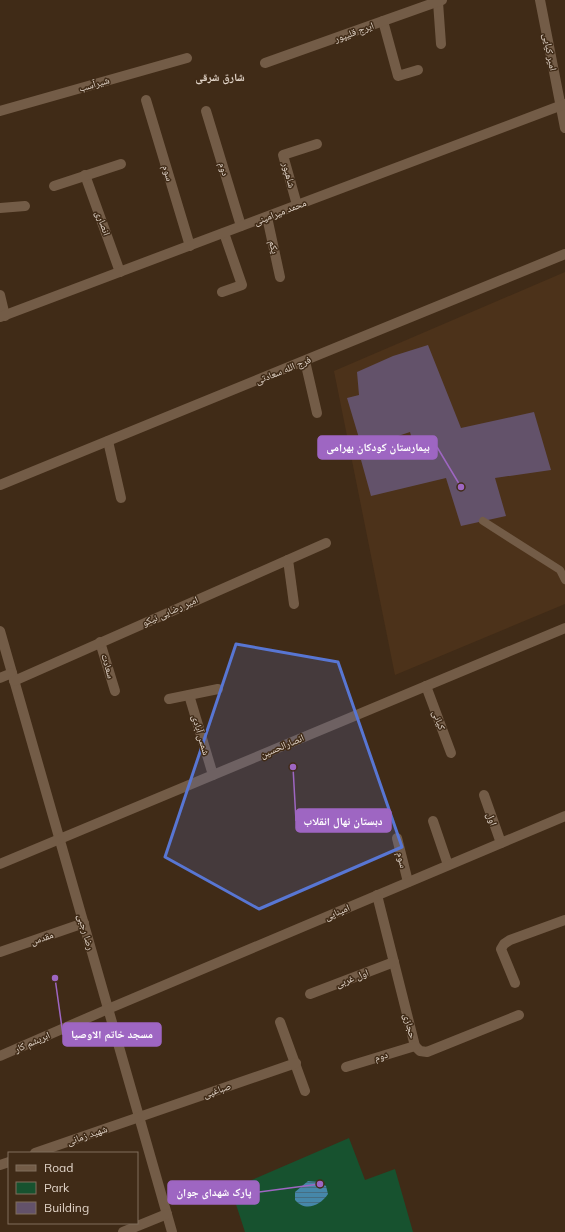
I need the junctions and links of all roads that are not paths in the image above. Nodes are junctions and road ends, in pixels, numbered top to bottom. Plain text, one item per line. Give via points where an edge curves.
1 (540, 0) edge
2 (440, 1) edge
3 (383, 21) junction
4 (441, 44) dead end
5 (187, 58) dead end
6 (265, 63) dead end
7 (418, 70) dead end
8 (146, 100) dead end
9 (563, 105) edge
10 (0, 111) edge
11 (206, 111) dead end
12 (565, 128) edge
13 (317, 144) dead end
14 (121, 164) dead end
15 (85, 175) junction
16 (54, 186) dead end
17 (297, 205) junction
18 (25, 206) dead end
19 (0, 208) edge
20 (267, 217) junction
21 (241, 226) junction
22 (224, 233) junction
23 (190, 246) junction
24 (565, 254) edge
25 (120, 272) junction
26 (280, 276) dead end
27 (222, 292) dead end
28 (0, 295) edge
29 (2, 316) edge
30 (305, 361) junction
31 (317, 413) dead end
32 (108, 441) junction
33 (0, 485) edge
34 (121, 498) dead end
35 (483, 521) dead end
36 (326, 543) dead end
37 (288, 560) junction
38 (565, 580) edge
39 (294, 604) dead end
40 (565, 628) edge
41 (0, 631) edge
42 (100, 642) junction
43 (13, 677) junction
44 (0, 678) edge
45 (426, 686) junction
46 (218, 689) dead end
47 (115, 691) dead end
48 (190, 695) junction
49 (169, 699) dead end
50 (451, 753) dead end
51 (213, 775) junction
52 (484, 795) dead end
53 (565, 816) edge
54 (433, 821) dead end
55 (397, 838) dead end
56 (59, 840) junction
57 (500, 843) junction
58 (0, 864) edge
59 (448, 865) junction
60 (408, 882) junction
61 (377, 895) junction
62 (565, 920) edge
63 (84, 923) junction
64 (0, 952) edge
65 (394, 962) junction
66 (516, 983) dead end
67 (310, 994) dead end
68 (108, 1009) junction
69 (519, 1015) dead end
70 (280, 1022) dead end
71 (415, 1046) junction
72 (0, 1056) edge
73 (296, 1063) junction
74 (346, 1067) dead end
75 (305, 1091) dead end
76 (139, 1117) junction
77 (38, 1152) edge
78 (167, 1214) junction
79 (123, 1232) edge
80 (172, 1232) edge

1 - 9 street, امیر کیایی
2 - 3 street, ایرج قلیپور
2 - 4 street
3 - 6 street, ایرج قلیپور
3 - 7 street via 398,76
5 - 10 street, شیرآسب
8 - 23 street, سوم
9 - 12 street, امیر کیایی
9 - 17 street, محمد میرامینی
11 - 21 street, دوم
13 - 17 street, شاهپور via 283,155
14 - 15 street
15 - 16 street
15 - 25 street, انصاری
17 - 20 street, محمد میرامینی
18 - 19 street
20 - 21 street, محمد میرامینی
20 - 26 street, یکم
21 - 22 street, محمد میرامینی
22 - 23 street, محمد میرامینی
22 - 27 street via 242,285
23 - 25 street, محمد میرامینی
24 - 30 street, فرج الله سعادتی
25 - 29 street, محمد میرامینی
28 - 29 street
30 - 31 street
30 - 32 street, فرج الله سعادتی
32 - 33 street, فرج الله سعادتی
32 - 34 street
35 - 38 lane via 560,570
36 - 37 street, امیر رضایی نیکو
37 - 39 street
37 - 42 street, امیر رضایی نیکو
40 - 45 street, انصارالحسین
41 - 43 street, رضا رجبی
42 - 43 street, امیر رضایی نیکو
42 - 47 street, سعادت
43 - 44 street, امیر رضایی نیکو
43 - 56 street, رضا رجبی
45 - 50 street, کیانی
45 - 51 street, انصارالحسین
46 - 48 street
48 - 49 street
48 - 51 street, شمس آبادی
51 - 56 street, انصارالحسین
52 - 57 street, اول
53 - 57 street, امینایی
54 - 59 street
55 - 60 street, سوم
56 - 58 street, انصارالحسین
56 - 63 street, رضا رجبی
57 - 59 street, امینایی
59 - 60 street, امینایی
60 - 61 street, امینایی
61 - 65 street, حجازی
61 - 68 street, امینایی
62 - 66 street via 504,944 501,949
63 - 64 street, مقدس
63 - 68 street, رضا رجبی
65 - 67 street, اول غربی
65 - 71 street, حجازی
68 - 72 street, ابریشم کار
68 - 76 street, رضا رجبی
69 - 71 street, حجازی via 427,1052 420,1051
70 - 73 street
71 - 74 street, دوم
73 - 75 street
73 - 76 street, صباغپی
76 - 77 street, شهید زمانی
76 - 78 street, رضا رجبی
78 - 79 street
78 - 80 street, رضا رجبی

